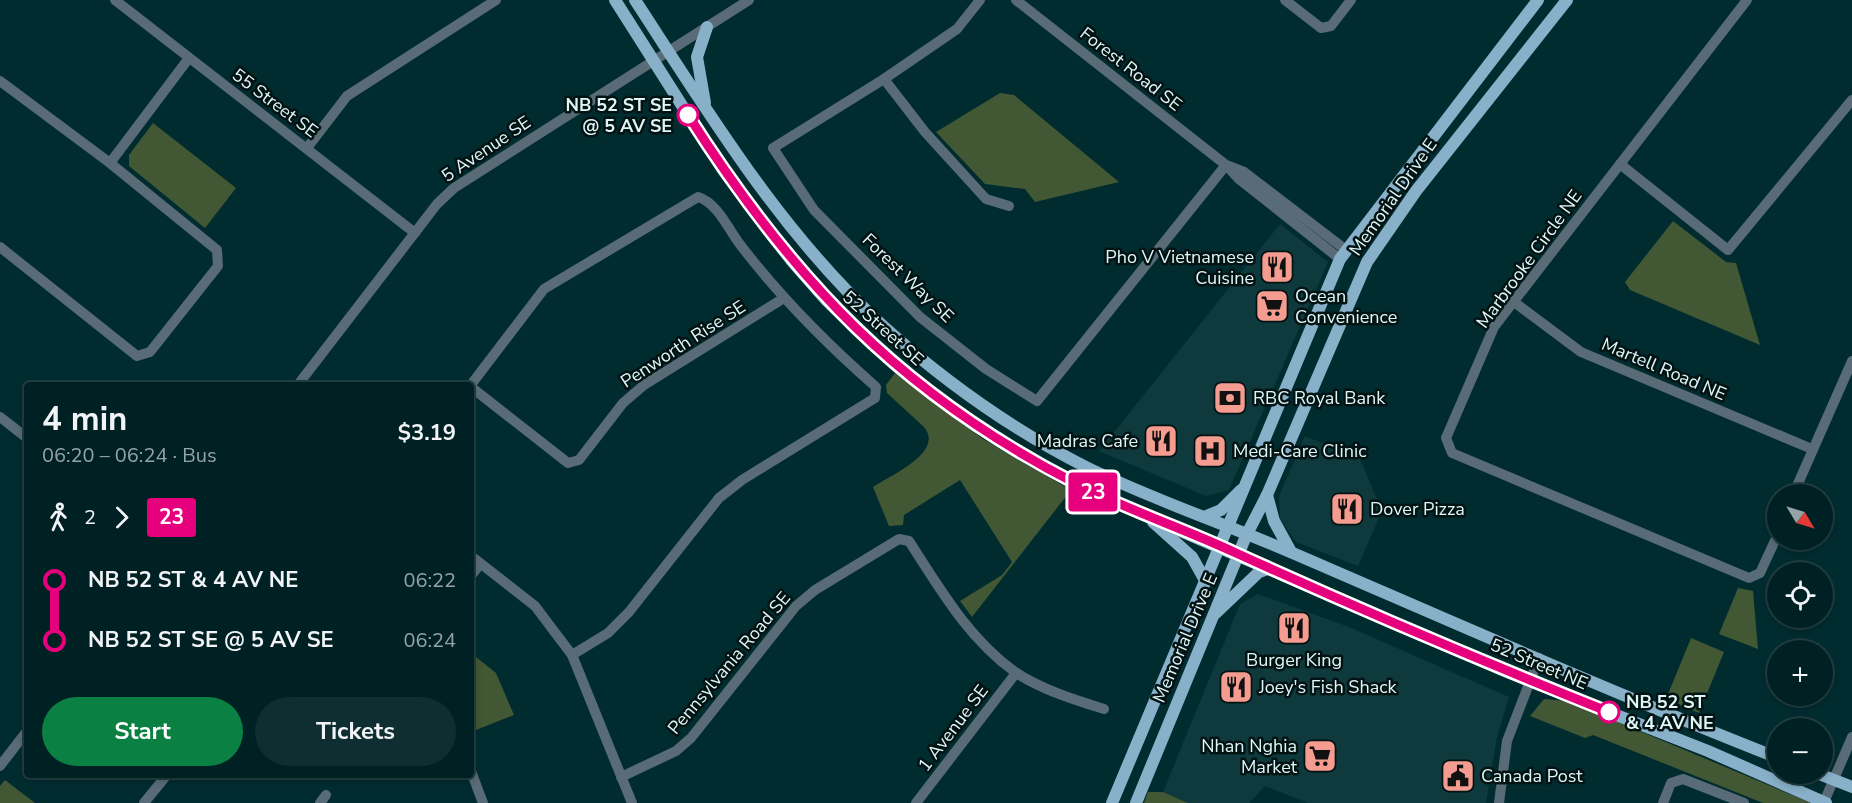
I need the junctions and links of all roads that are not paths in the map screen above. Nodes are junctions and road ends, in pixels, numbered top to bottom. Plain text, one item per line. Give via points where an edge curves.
1 (115, 0) edge
2 (496, 0) edge
3 (615, 0) edge
4 (635, 0) edge
5 (749, 0) edge
6 (980, 0) edge
7 (1016, 0) edge
8 (1285, 0) edge
9 (1351, 0) edge
10 (1538, 0) edge
11 (1567, 0) edge
12 (1747, 0) edge
13 (707, 27) junction
14 (669, 51) junction
15 (189, 58) junction
16 (654, 60) junction
17 (884, 79) junction
18 (0, 81) edge
19 (1852, 100) edge
20 (706, 110) junction
21 (307, 148) junction
22 (110, 163) junction
23 (1620, 164) junction
24 (1226, 165) junction
25 (1009, 206) dead end
26 (415, 233) junction
27 (0, 247) edge
28 (1343, 254) junction
29 (784, 298) junction
30 (1514, 302) junction
31 (1851, 366) edge
32 (300, 382) edge
33 (473, 382) edge
34 (474, 389) edge
35 (0, 417) edge
36 (24, 436) edge
37 (1812, 449) junction
38 (1247, 483) junction
39 (1798, 484) edge
40 (1267, 495) junction
41 (1147, 517) junction
42 (1204, 517) junction
43 (1229, 528) junction
44 (1246, 536) junction
45 (1222, 546) junction
46 (1771, 550) edge
47 (1291, 552) junction
48 (1239, 554) junction
49 (474, 559) edge
50 (480, 564) junction
51 (1270, 568) junction
52 (474, 572) edge
53 (1206, 582) junction
54 (1214, 616) junction
55 (572, 655) junction
56 (1539, 658) junction
57 (1016, 672) junction
58 (1529, 681) junction
59 (1104, 710) dead end
60 (24, 735) edge
61 (1852, 737) edge
62 (1767, 753) edge
63 (0, 766) edge
64 (621, 777) junction
65 (164, 778) edge
66 (474, 778) edge
67 (1833, 780) joint
68 (1832, 784) edge
69 (1852, 787) edge
70 (1825, 802) edge
71 (144, 803) edge
72 (483, 803) edge
73 (632, 803) edge
74 (916, 803) edge
75 (1112, 803) edge
76 (1136, 803) edge
77 (1499, 803) edge
78 (1663, 803) edge
79 (1744, 803) edge

1 - 15 street, 55 Street SE
2 - 21 street via 347,96
3 - 16 main road, 52 Street SE
4 - 14 main road, 52 Street SE
5 - 13 street, 5 Avenue SE
6 - 17 street, Forest Way SE via 957,29
7 - 24 street, Forest Road SE
8 - 9 street via 1321,28 1331,26
10 - 28 main road, Memorial Drive E
11 - 40 main road, Memorial Drive E via 1416,191 1367,262
12 - 23 street, Marbrooke Circle NE
13 - 14 street, 5 Avenue SE
13 - 20 main road via 698,57
14 - 16 street, 5 Avenue SE
14 - 20 main road, 52 Street SE
15 - 21 street, 55 Street SE
15 - 22 street
16 - 26 street, 5 Avenue SE via 454,188
16 - 41 main road, 52 Street SE via 723,170 765,227 827,301 870,342 943,402 1017,452
17 - 24 street, Forest Way SE via 773,148 814,210 920,317 986,369 1037,401
17 - 25 street via 925,132 986,199
18 - 22 street
19 - 23 street via 1728,250
20 - 42 main road, 52 Street SE via 736,156 806,246 883,326 954,385 1031,436 1087,467
21 - 26 street, 55 Street SE
22 - 27 street via 217,250 218,266 150,352 137,356
23 - 30 street, Marbrooke Circle NE
24 - 28 street, Forest Road SE via 1244,172
26 - 32 street, 5 Avenue SE
28 - 38 main road, Memorial Drive E
29 - 33 street via 708,200 698,197 544,289
29 - 34 street, Penworth Rise SE via 644,385 623,403 579,460 568,463
29 - 55 street via 830,347 876,387 875,398 719,498 629,612 608,633
30 - 37 street, Martell Road NE via 1581,352
30 - 46 street, Marbrooke Circle NE via 1494,327 1446,438 1452,453 1749,578 1760,573
31 - 37 street
35 - 36 street
37 - 39 street
38 - 42 main road via 1221,510
38 - 43 main road, Memorial Drive E
40 - 44 main road, Memorial Drive E
40 - 47 main road via 1274,521
41 - 45 main road, 52 Street SE
41 - 53 main road via 1192,557
42 - 43 main road, 52 Street SE
43 - 44 main road, 52 Street SE
43 - 45 main road, Memorial Drive E
44 - 47 main road, 52 Street NE
44 - 48 main road, Memorial Drive E
45 - 48 main road, 52 Street SE
45 - 53 main road, Memorial Drive E
47 - 56 main road, 52 Street NE
48 - 51 main road, 52 Street NE
48 - 54 main road, Memorial Drive E
49 - 50 street
50 - 52 street
50 - 55 street via 535,606
51 - 54 main road via 1259,572
51 - 58 main road, 52 Street NE
53 - 75 main road, Memorial Drive E
54 - 76 main road, Memorial Drive E
55 - 64 street
56 - 58 street
56 - 62 main road, 52 Street NE
57 - 59 street, Pennsylvania Road SE
57 - 64 street, Pennsylvania Road SE via 968,630 909,541 899,539 796,606 691,738 676,751
57 - 74 street, 1 Avenue SE
58 - 70 main road, 52 Street NE
58 - 77 street via 1507,741
60 - 63 street
61 - 67 street
64 - 73 street
65 - 71 street
66 - 72 street
67 - 69 main road
68 - 70 street
78 - 79 street via 1671,783 1683,779

